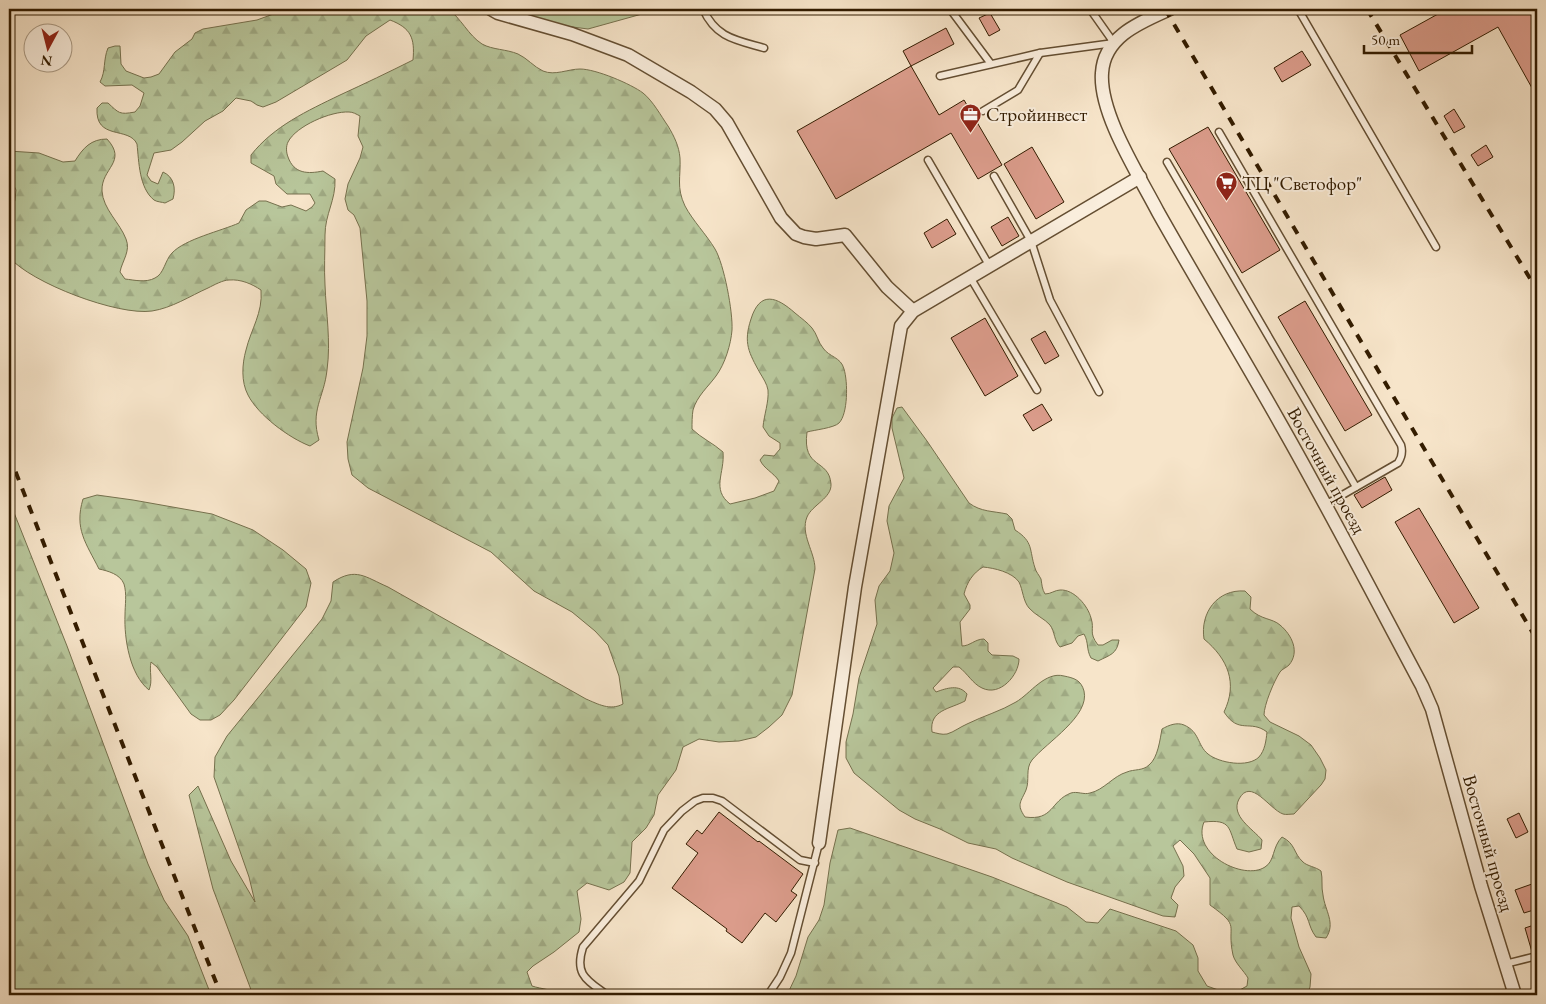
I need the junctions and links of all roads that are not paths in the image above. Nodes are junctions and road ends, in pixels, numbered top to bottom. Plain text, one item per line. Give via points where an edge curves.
1 (491, 9) edge
2 (703, 9) edge
3 (950, 9) edge
4 (1090, 9) edge
5 (1170, 9) edge
6 (1298, 9) edge
7 (1114, 43) junction
8 (764, 48) dead end
9 (1040, 53) junction
10 (991, 64) junction
11 (940, 76) dead end
12 (982, 111) dead end
13 (1219, 132) dead end
14 (928, 160) dead end
15 (1167, 162) dead end
16 (994, 176) dead end
17 (1140, 177) junction
18 (1031, 241) junction
19 (1436, 246) dead end
20 (989, 265) junction
21 (970, 277) junction
22 (913, 311) junction
23 (1037, 390) dead end
24 (1099, 392) dead end
25 (1356, 487) junction
26 (1325, 505) junction
27 (819, 843) joint
28 (815, 863) junction
29 (1537, 956) edge
30 (1505, 964) junction
31 (607, 995) edge
32 (768, 995) edge
33 (1515, 995) edge

1 - 22 street via 628,55 715,109 727,123 786,224 804,237 816,239 845,235 887,287
2 - 8 lane via 718,31
3 - 10 lane
4 - 7 lane
5 - 7 street, Восточный проезд via 1122,33
6 - 19 lane
7 - 9 lane
7 - 17 street, Восточный проезд via 1103,62 1103,97 1110,119
9 - 10 lane
9 - 12 lane via 1018,90
10 - 11 lane
13 - 25 lane via 1401,445 1402,458 1398,463
14 - 20 lane
15 - 25 lane
16 - 18 lane
17 - 18 street
17 - 26 street, Восточный проезд
18 - 20 street
18 - 24 lane via 1050,300
20 - 21 street
21 - 22 street
21 - 23 lane
22 - 27 street via 901,326 898,337 855,587
25 - 26 lane
26 - 30 street, Восточный проезд via 1432,709
27 - 28 lane
28 - 31 lane via 800,860 722,801 703,798 694,801 664,830 640,881 583,947 580,969 584,978
28 - 32 lane via 791,953
29 - 30 lane
30 - 33 street, Восточный проезд

